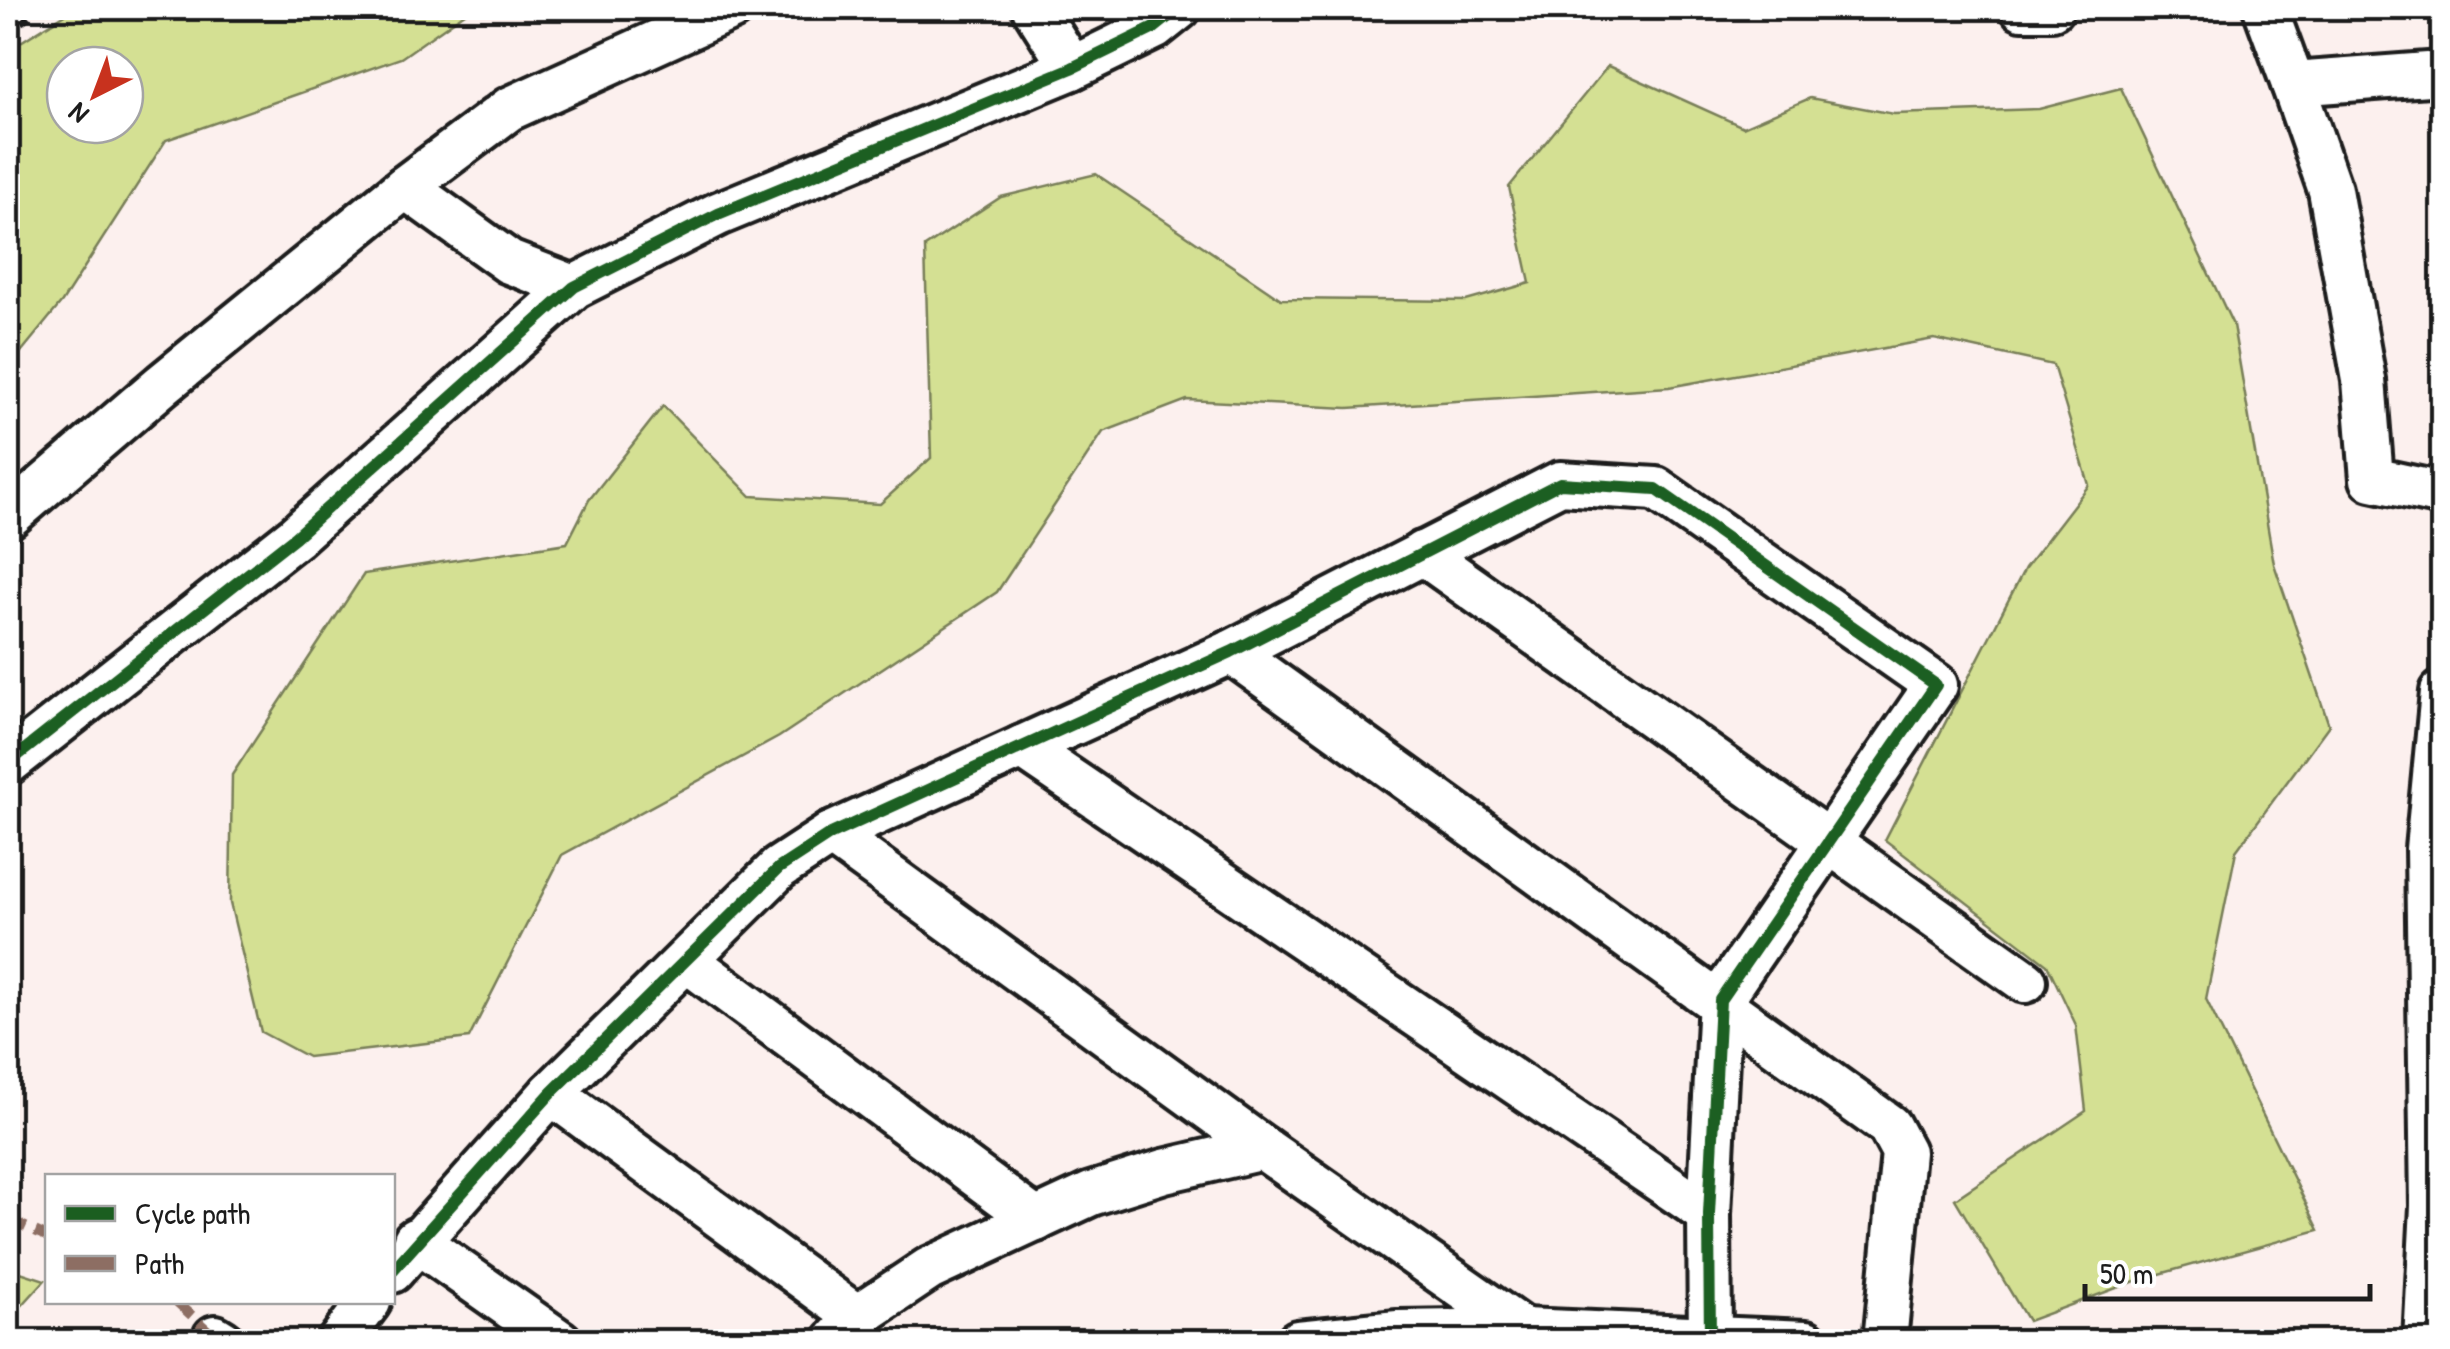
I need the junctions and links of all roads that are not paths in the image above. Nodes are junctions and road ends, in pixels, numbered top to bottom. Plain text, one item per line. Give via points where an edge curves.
1 (732, 8) edge
2 (1034, 8) edge
3 (1179, 8) edge
4 (2022, 8) edge
5 (2052, 8) edge
6 (2265, 8) edge
7 (1072, 68) junction
8 (2442, 73) edge
9 (2293, 84) junction
10 (405, 187) junction
11 (574, 287) junction
12 (2442, 494) edge
13 (8, 518) edge
14 (1422, 552) junction
15 (1231, 652) junction
16 (2442, 692) edge
17 (1022, 748) junction
18 (8, 763) edge
19 (831, 834) junction
20 (1829, 843) junction
21 (686, 960) junction
22 (2025, 981) dead end
23 (1720, 1000) junction
24 (551, 1093) junction
25 (1263, 1148) junction
26 (2437, 1208) edge
27 (1709, 1214) junction
28 (1036, 1220) junction
29 (404, 1255) edge
30 (368, 1304) edge
31 (846, 1329) edge
32 (1523, 1330) junction
33 (1710, 1340) edge
34 (339, 1342) edge
35 (560, 1342) edge
36 (1298, 1342) edge
37 (1806, 1342) edge
38 (1885, 1342) edge
39 (2425, 1342) edge

1 - 10 street via 509,109
2 - 7 street
3 - 7 street via 1154,28
4 - 5 street
6 - 9 street
7 - 11 street via 718,214
8 - 9 street
9 - 12 street via 2330,190 2364,380 2372,480
10 - 11 street via 509,262
10 - 13 street
11 - 18 street via 295,537
14 - 15 street
14 - 20 street
14 - 20 street via 1560,483 1656,489 1936,685
15 - 17 street
15 - 23 street
16 - 26 street via 2427,849
17 - 19 street
17 - 27 street
19 - 21 street via 780,868
19 - 25 street
20 - 22 street
20 - 23 street
21 - 24 street
21 - 28 street
23 - 27 street
23 - 38 street via 1889,1126 1903,1152
24 - 29 street
24 - 31 street
25 - 28 street via 1090,1194
25 - 32 street
26 - 39 street
27 - 33 street
28 - 31 street via 930,1269
29 - 35 street
30 - 34 street
32 - 33 street
32 - 36 street
33 - 37 street

